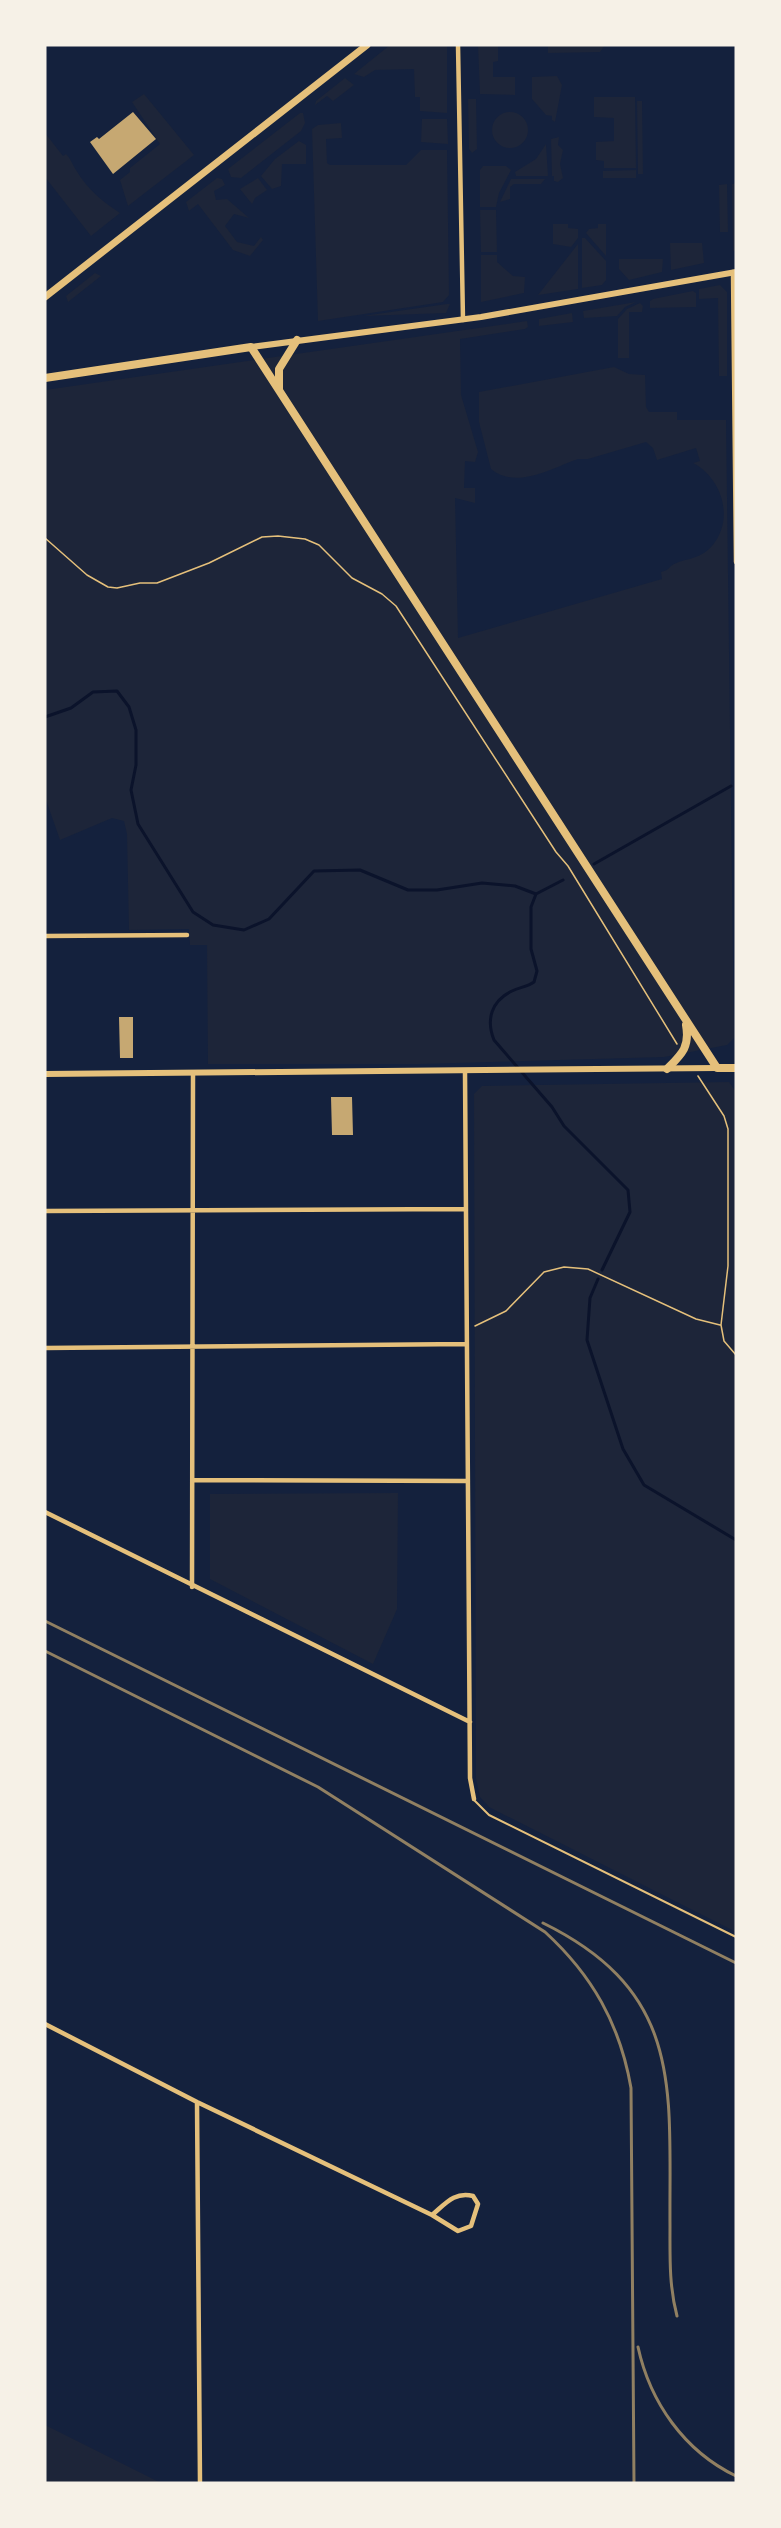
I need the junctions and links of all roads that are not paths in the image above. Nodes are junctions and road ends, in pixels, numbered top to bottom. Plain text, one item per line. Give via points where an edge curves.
1 (367, 45) edge
2 (458, 45) edge
3 (734, 272) edge
4 (45, 297) edge
5 (463, 320) junction
6 (297, 340) junction
7 (251, 347) junction
8 (45, 378) edge
9 (279, 392) junction
10 (736, 522) edge
11 (736, 562) edge
12 (187, 935) dead end
13 (45, 936) edge
14 (685, 1020) junction
15 (717, 1068) junction
16 (736, 1068) edge
17 (667, 1069) junction
18 (465, 1072) junction
19 (45, 1074) edge
20 (193, 1074) junction
21 (465, 1209) junction
22 (45, 1211) edge
23 (193, 1211) junction
24 (466, 1344) junction
25 (192, 1347) junction
26 (45, 1348) edge
27 (193, 1480) junction
28 (468, 1481) junction
29 (45, 1512) edge
30 (192, 1587) junction
31 (470, 1722) junction
32 (474, 1799) joint
33 (736, 1938) edge
34 (45, 2024) edge
35 (197, 2102) junction
36 (432, 2215) junction
37 (200, 2483) edge

1 - 4 main road
2 - 5 street
3 - 5 street
3 - 10 street
5 - 6 street
6 - 7 street
6 - 9 main road via 279,369
7 - 8 main road
7 - 9 main road
9 - 14 main road
10 - 11 street
12 - 13 street
14 - 15 main road
14 - 17 main road via 686,1049
15 - 16 main road
15 - 17 street
17 - 18 street
18 - 20 street
18 - 21 street
19 - 20 street
20 - 23 street
21 - 23 street
21 - 24 street
22 - 23 street
23 - 25 street
24 - 25 street
24 - 28 street
25 - 26 street
25 - 27 street
27 - 28 street
27 - 30 street
28 - 31 street
29 - 30 street
30 - 31 street
31 - 32 street
32 - 33 lane via 489,1815
34 - 35 street
35 - 36 street
35 - 37 street
36 - 36 street via 458,2231 471,2226 478,2204 466,2194 453,2197

